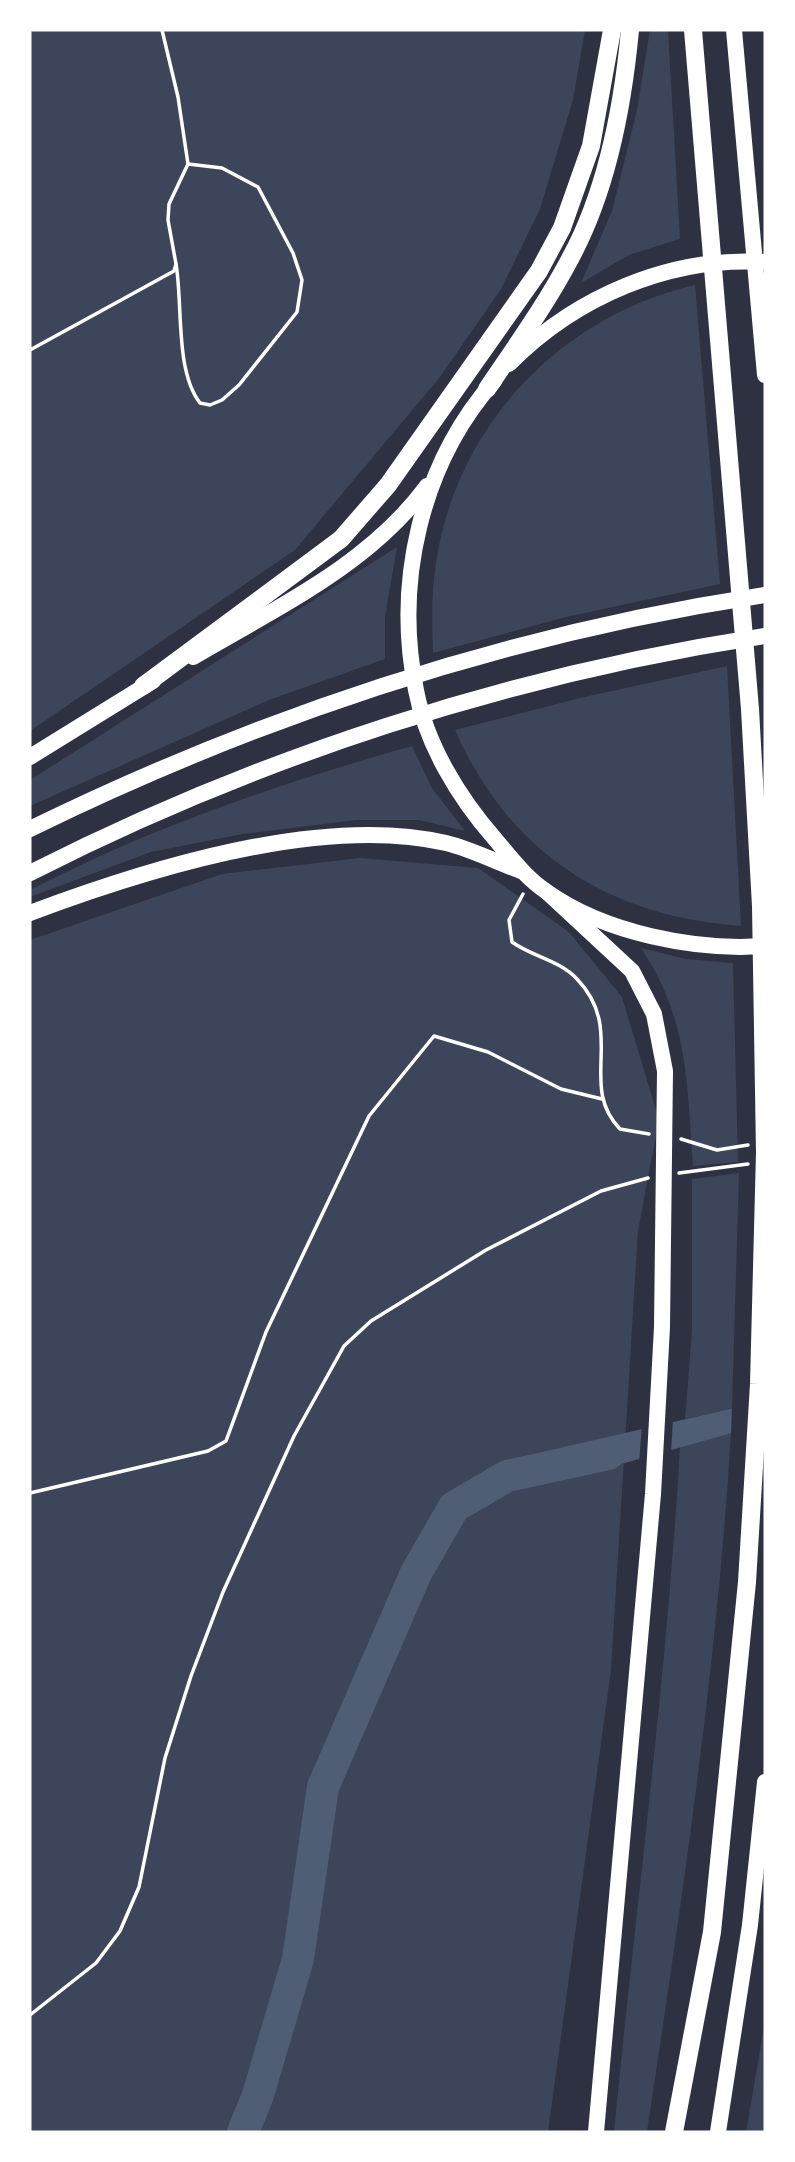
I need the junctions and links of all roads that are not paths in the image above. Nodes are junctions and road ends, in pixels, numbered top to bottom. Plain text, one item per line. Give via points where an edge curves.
1 (612, 30) edge
2 (630, 30) edge
3 (694, 30) edge
4 (734, 30) edge
5 (765, 262) edge
6 (765, 375) edge
7 (487, 389) junction
8 (436, 475) junction
9 (765, 595) edge
10 (765, 636) edge
11 (143, 687) junction
12 (30, 757) edge
13 (30, 829) edge
14 (30, 873) edge
15 (528, 877) junction
16 (548, 893) junction
17 (30, 913) edge
18 (765, 946) edge
19 (765, 1093) edge
20 (765, 1782) edge
21 (610, 1984) junction
22 (585, 2132) edge
23 (596, 2132) edge
24 (674, 2132) edge
25 (718, 2132) edge

1 - 11 highway via 591,146 562,228 539,271 388,485 341,540
2 - 7 highway via 609,152 592,210 554,287
3 - 19 highway via 750,709
4 - 6 highway
5 - 7 highway via 687,267 630,284 568,315 538,337
7 - 8 highway
8 - 11 highway via 376,543
8 - 15 highway via 418,530 411,577 416,691 452,779 483,825
9 - 13 highway via 567,632 391,681 240,735
10 - 14 highway via 578,672 450,706 202,794
11 - 12 highway
15 - 16 highway
15 - 17 highway via 446,843 382,835 320,838 237,851 122,881
16 - 18 highway via 653,936 680,942
16 - 21 highway via 632,971 654,1014 663,1052 666,1193 658,1410 648,1577
19 - 24 highway via 759,1384 747,1582 712,1932
20 - 25 highway via 750,1925
21 - 22 highway
21 - 23 highway

